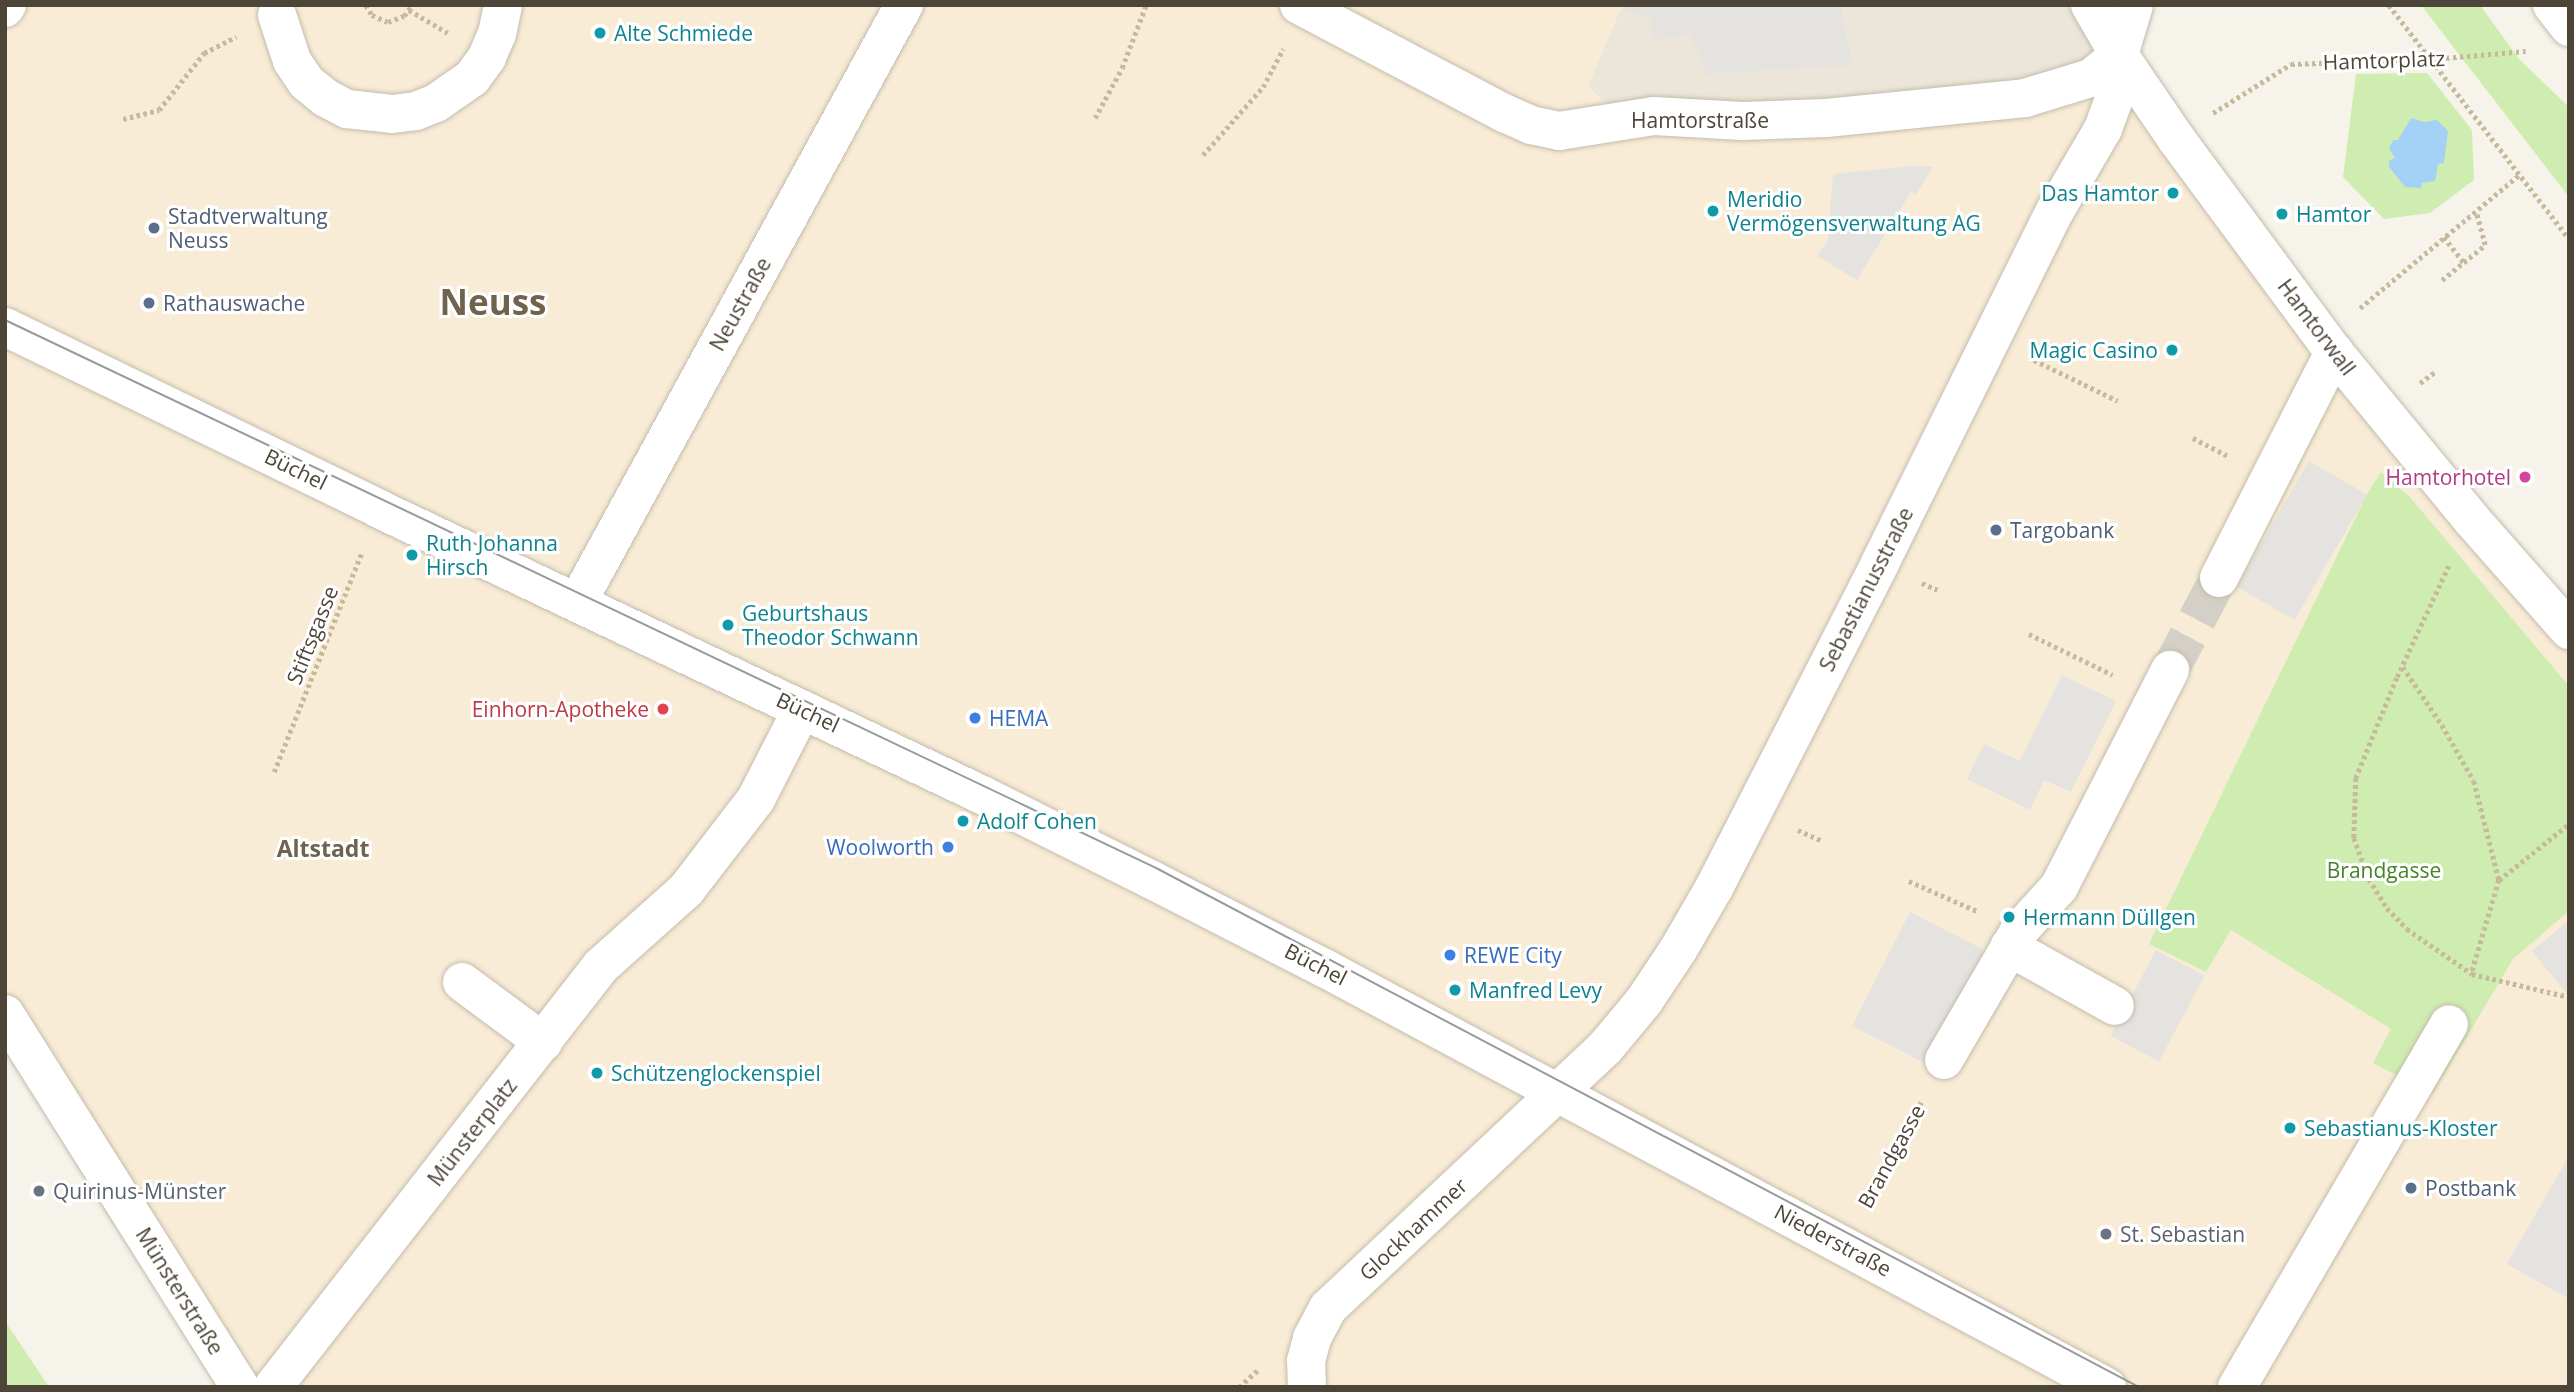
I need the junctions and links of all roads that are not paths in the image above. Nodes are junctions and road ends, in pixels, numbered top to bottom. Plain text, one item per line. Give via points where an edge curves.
1 (503, 5) edge
2 (904, 5) edge
3 (1299, 5) edge
4 (2090, 5) edge
5 (2134, 5) edge
6 (2552, 5) edge
7 (277, 15) dead end
8 (2569, 27) edge
9 (2119, 55) junction
10 (5, 327) edge
11 (2334, 352) junction
12 (2219, 578) tunnel mouth
13 (577, 603) junction
14 (2569, 630) edge
15 (2164, 683) tunnel mouth
16 (802, 709) junction
17 (2014, 939) junction
18 (462, 982) dead end
19 (2115, 1006) dead end
20 (5, 1014) edge
21 (2449, 1024) road end
22 (542, 1042) junction
23 (1944, 1060) road end
24 (1559, 1093) junction
25 (240, 1387) edge
26 (273, 1387) edge
27 (1307, 1387) edge
28 (2107, 1387) edge
29 (2237, 1387) edge

1 - 7 street via 498,34 472,78 436,103 392,114 347,109 306,82 292,61
2 - 13 street, Neustraße
3 - 9 street, Hamtorstraße via 1504,113 1559,131 1654,116 1803,120 2025,98 2091,78
4 - 9 street, Hamtorwall
5 - 9 street
6 - 8 street
9 - 11 street, Hamtorwall
9 - 24 street, Sebastianusstraße via 2114,98 2103,129 2054,211 1874,575 1684,940 1644,1001
10 - 13 street, Büchel
11 - 12 street
11 - 14 street, Hamtorwall
13 - 16 street, Büchel
15 - 17 street via 2059,887
16 - 22 street, Münsterplatz via 756,799 686,890 601,966
16 - 24 street, Büchel via 1165,887
17 - 19 street
17 - 23 street
18 - 22 street
20 - 25 street, Münsterstraße
21 - 29 street
22 - 26 street, Münsterplatz
24 - 27 street, Glockhammer via 1328,1308 1309,1349
24 - 28 street, Niederstraße

